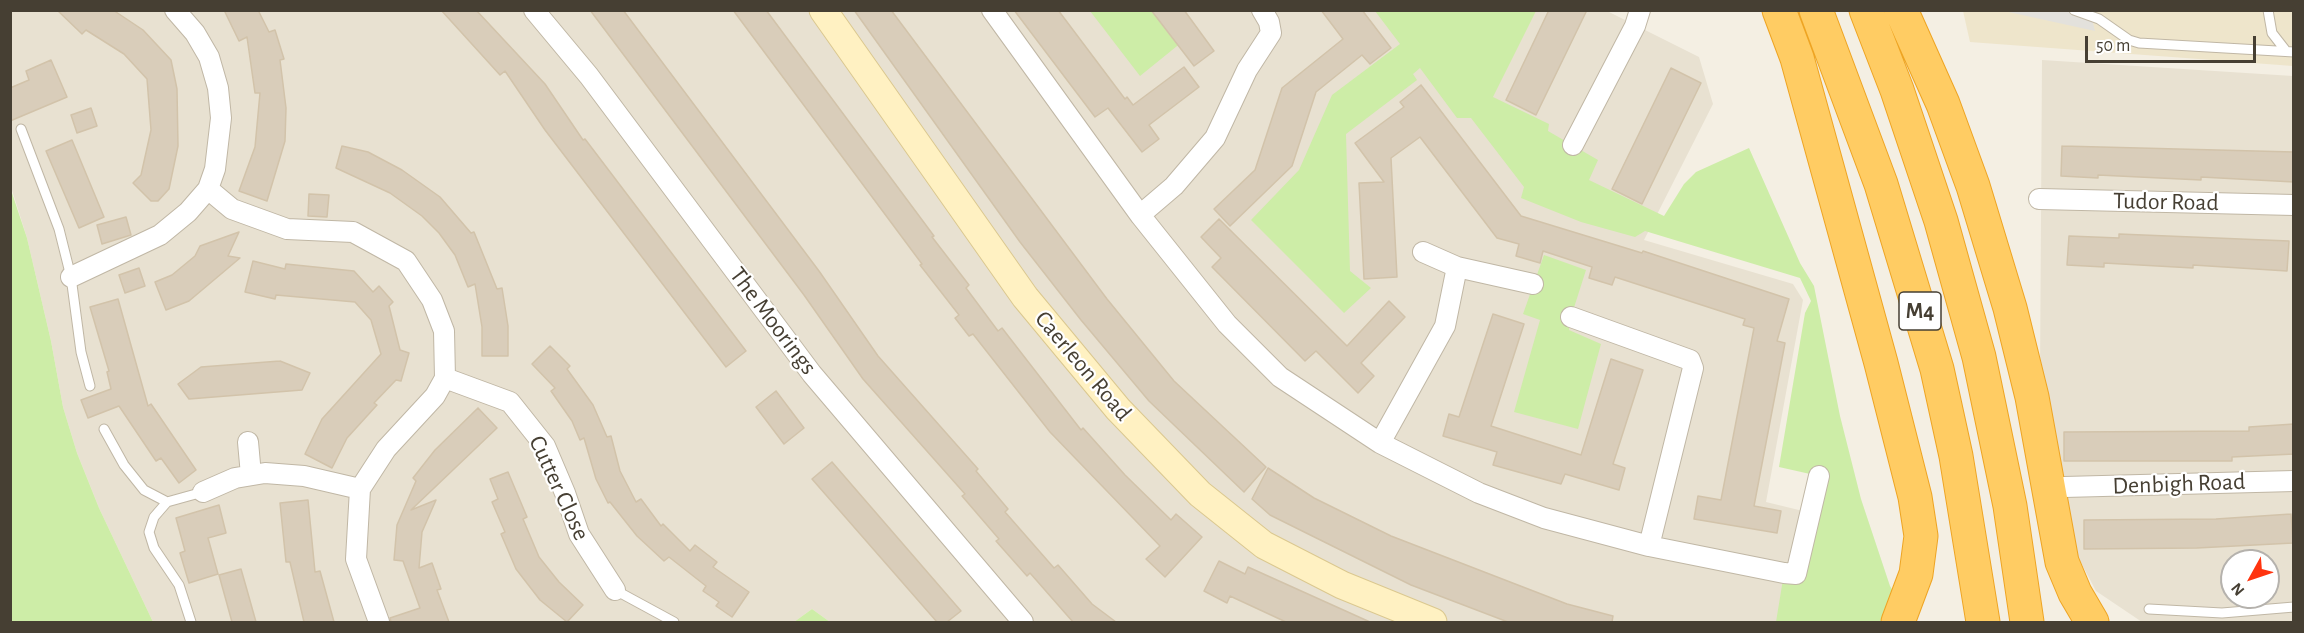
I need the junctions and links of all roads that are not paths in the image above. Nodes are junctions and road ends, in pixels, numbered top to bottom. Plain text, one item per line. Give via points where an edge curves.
1 (175, 10) edge
2 (534, 10) edge
3 (823, 10) edge
4 (992, 10) edge
5 (1262, 10) edge
6 (1640, 10) edge
7 (1779, 10) edge
8 (1816, 10) edge
9 (1866, 10) edge
10 (1901, 10) edge
11 (2074, 10) edge
12 (2268, 10) edge
13 (2290, 52) edge
14 (21, 129) dead end
15 (1573, 145) dead end
16 (208, 189) junction
17 (2039, 199) dead end
18 (2294, 205) edge
19 (1140, 215) junction
20 (1423, 252) dead end
21 (1457, 267) junction
22 (71, 277) junction
23 (1533, 284) dead end
24 (1571, 317) dead end
25 (445, 378) junction
26 (90, 386) dead end
27 (104, 429) dead end
28 (248, 442) dead end
29 (1380, 443) junction
30 (251, 475) junction
31 (1819, 477) dead end
32 (2294, 481) edge
33 (2064, 487) dead end
34 (360, 489) junction
35 (203, 492) joint
36 (167, 502) junction
37 (1649, 546) junction
38 (615, 590) joint
39 (2294, 607) edge
40 (2149, 609) dead end
41 (191, 622) edge
42 (379, 622) edge
43 (674, 622) edge
44 (1023, 622) edge
45 (1433, 622) edge
46 (1899, 622) edge
47 (1983, 622) edge
48 (2027, 622) edge
49 (2092, 622) edge

1 - 16 street via 210,57 218,88 221,118 215,168
2 - 44 street, The Moorings via 589,76 812,374
3 - 45 main road, Caerleon Road via 1025,297 1118,409 1200,494 1264,545 1342,585
4 - 19 street
5 - 19 street via 1271,33 1247,70 1215,138 1173,186
6 - 15 street
7 - 46 highway via 1797,58 1915,496 1921,536 1917,565
8 - 47 highway, M4 via 1881,183 1937,369 1956,456
9 - 48 highway, M4 via 1941,221 1979,357 2010,506
10 - 49 highway via 1943,104 1973,186 2010,308 2062,562
11 - 13 lane via 2099,19 2139,43
12 - 13 lane via 2272,33
14 - 22 lane via 59,229
16 - 22 street via 160,235
16 - 25 street via 232,209 287,229 353,232 406,261 432,300 444,331
17 - 18 street, Tudor Road
19 - 29 street via 1227,324 1280,377
20 - 21 street
21 - 23 street
21 - 29 street via 1445,326
22 - 26 lane
24 - 37 street via 1690,360 1693,368
25 - 34 street via 435,396 386,449
25 - 38 street, Cutter Close via 510,402 545,446 579,534
27 - 36 lane via 124,465 144,490
28 - 30 street
29 - 37 street via 1479,493 1544,518
30 - 34 street via 304,476
30 - 35 street
31 - 37 street via 1796,574
32 - 33 street, Denbigh Road
34 - 42 street via 356,559
35 - 36 lane
36 - 41 lane via 154,517 149,532 154,548 179,585
38 - 43 lane
39 - 40 lane via 2222,613

